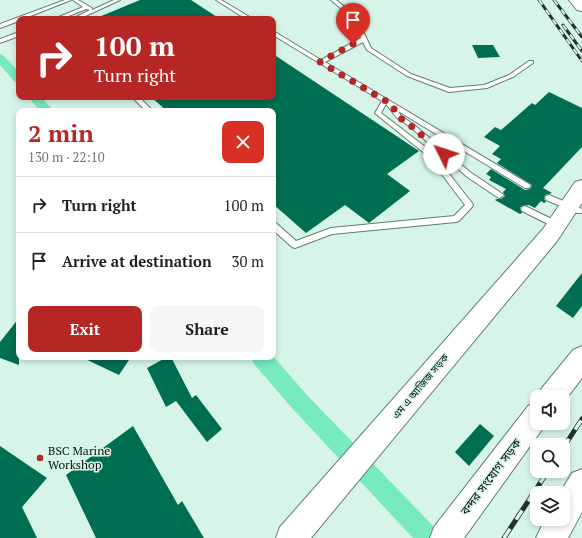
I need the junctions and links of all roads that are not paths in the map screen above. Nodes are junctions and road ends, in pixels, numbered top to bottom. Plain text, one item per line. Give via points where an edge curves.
1 (69, 0) edge
2 (75, 0) edge
3 (118, 0) edge
4 (218, 0) edge
5 (333, 0) edge
6 (576, 0) edge
7 (87, 7) junction
8 (582, 7) edge
9 (93, 11) junction
10 (27, 16) edge
11 (64, 16) edge
12 (82, 16) edge
13 (245, 16) edge
14 (16, 20) edge
15 (0, 26) edge
16 (16, 35) edge
17 (276, 35) edge
18 (364, 38) junction
19 (0, 41) edge
20 (320, 62) junction
21 (531, 62) dead end
22 (137, 100) edge
23 (388, 102) junction
24 (147, 108) edge
25 (527, 186) dead end
26 (582, 187) edge
27 (500, 195) dead end
28 (549, 198) dead end
29 (577, 208) edge
30 (525, 209) dead end
31 (276, 228) edge
32 (555, 229) junction
33 (582, 358) edge
34 (557, 390) edge
35 (530, 424) edge
36 (582, 483) edge
37 (570, 504) edge
38 (558, 526) edge
39 (295, 534) edge
40 (445, 538) edge
41 (551, 538) edge

1 - 10 lane
2 - 7 lane
3 - 9 lane
4 - 13 lane
5 - 18 lane via 354,18
6 - 8 main road
7 - 9 lane
7 - 11 lane
9 - 12 lane
14 - 15 lane
16 - 19 lane
17 - 20 lane
18 - 20 lane
18 - 21 lane via 369,49 409,75 449,90 485,87 511,76
20 - 23 lane
22 - 24 lane
23 - 25 lane
23 - 27 lane via 399,117 468,174
23 - 31 lane via 378,113 430,154 469,205 456,219 331,231 295,245
26 - 29 main road, এম এ আজিজ সড়ক
28 - 29 lane
29 - 32 main road, এম এ আজিজ সড়ক
30 - 32 lane
32 - 39 main road, এম এ আজিজ সড়ক
33 - 34 main road
35 - 40 main road, বন্দর সংযোগ সড়ক
36 - 37 main road
38 - 41 main road

